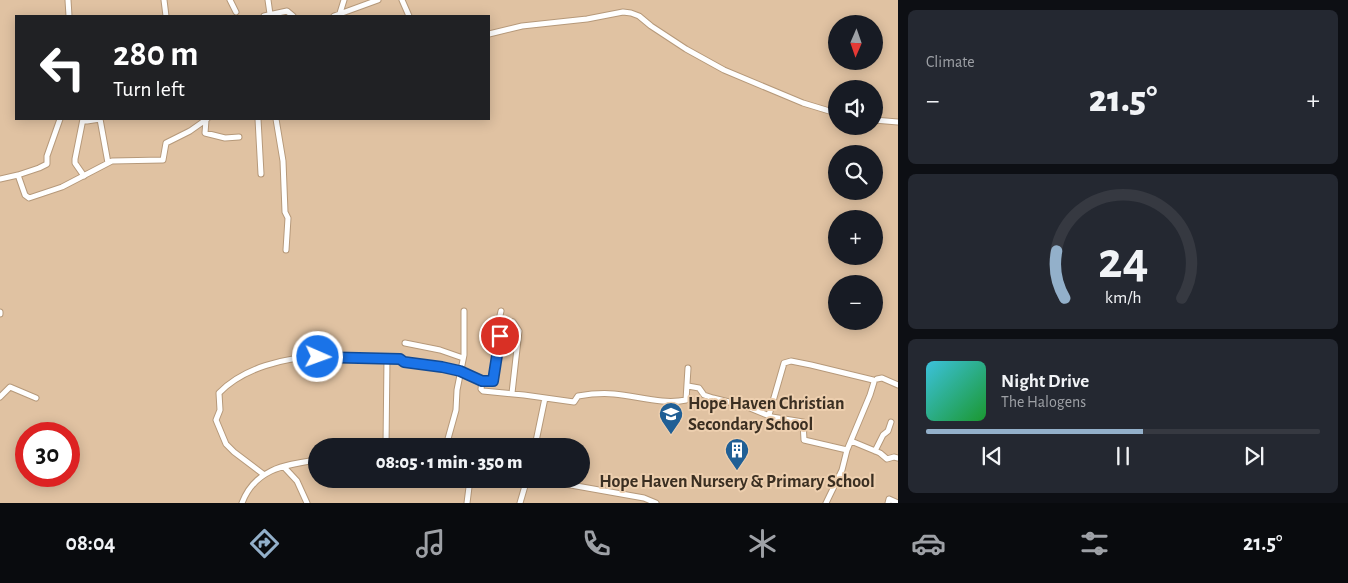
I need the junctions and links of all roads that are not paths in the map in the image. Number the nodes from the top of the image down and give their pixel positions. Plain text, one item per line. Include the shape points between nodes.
1 (68, 0) edge
2 (164, 0) edge
3 (230, 0) edge
4 (268, 0) edge
5 (344, 0) edge
6 (378, 0) edge
7 (402, 0) edge
8 (236, 12) dead end
9 (340, 13) junction
10 (69, 15) edge
11 (166, 15) edge
12 (267, 15) edge
13 (271, 15) edge
14 (292, 15) edge
15 (336, 15) edge
16 (409, 15) edge
17 (490, 34) edge
18 (828, 111) edge
19 (60, 120) edge
20 (83, 120) edge
21 (100, 120) edge
22 (205, 120) edge
23 (206, 120) edge
24 (258, 120) edge
25 (276, 120) edge
26 (883, 121) edge
27 (898, 122) edge
28 (239, 137) dead end
29 (108, 162) junction
30 (261, 174) dead end
31 (18, 175) junction
32 (84, 176) junction
33 (0, 180) edge
34 (286, 250) dead end
35 (464, 312) dead end
36 (501, 312) dead end
37 (513, 322) dead end
38 (405, 343) dead end
39 (387, 358) junction
40 (463, 358) junction
41 (688, 368) dead end
42 (460, 371) junction
43 (876, 379) dead end
44 (482, 381) junction
45 (898, 385) edge
46 (688, 386) junction
47 (512, 393) junction
48 (0, 397) edge
49 (36, 398) dead end
50 (545, 398) junction
51 (769, 415) junction
52 (891, 422) dead end
53 (386, 438) edge
54 (448, 438) edge
55 (537, 438) edge
56 (851, 440) junction
57 (847, 450) junction
58 (875, 451) junction
59 (897, 456) edge
60 (308, 462) edge
61 (284, 466) junction
62 (263, 474) junction
63 (469, 488) edge
64 (524, 488) edge
65 (588, 488) edge
66 (242, 503) edge
67 (307, 503) edge
68 (467, 503) edge
69 (520, 503) edge
70 (656, 503) edge
71 (826, 503) edge
72 (888, 503) edge
73 (898, 503) edge

1 - 10 street
2 - 11 street
3 - 8 street
4 - 12 street
5 - 9 street
6 - 9 street
7 - 16 street
9 - 15 street
13 - 14 street via 287,11
17 - 18 street via 522,26 631,13 724,70
19 - 31 street via 46,165
20 - 32 street via 75,163
21 - 29 street
22 - 29 street via 166,143 163,160
23 - 28 street via 206,133 225,138
24 - 30 street
25 - 34 street via 284,161 284,203 288,218
26 - 27 street
29 - 32 street
31 - 32 street via 29,198
31 - 33 street
35 - 40 street
36 - 44 street via 495,380
37 - 47 street via 519,337
38 - 40 street
39 - 42 street
39 - 53 street
39 - 62 street via 304,358 264,367 227,385 219,393 220,410 216,420 220,430 226,444
40 - 42 street
41 - 46 street
42 - 44 street
42 - 54 street via 456,410
43 - 45 street via 882,378
44 - 47 street via 483,391
46 - 50 street via 687,399 682,401 658,401 616,394 581,395 574,402
46 - 51 street via 699,388 704,395
47 - 50 street
48 - 49 street via 10,387
50 - 55 street
51 - 56 street via 784,363 791,361 871,379 874,382
51 - 57 street via 803,422 804,440
52 - 58 street
56 - 57 street
56 - 58 street
57 - 71 street via 842,470
58 - 59 street via 887,459
60 - 61 street
61 - 62 street
61 - 67 street via 297,481
62 - 66 street via 249,489
63 - 68 street
64 - 69 street
65 - 70 street
72 - 73 street via 889,500

